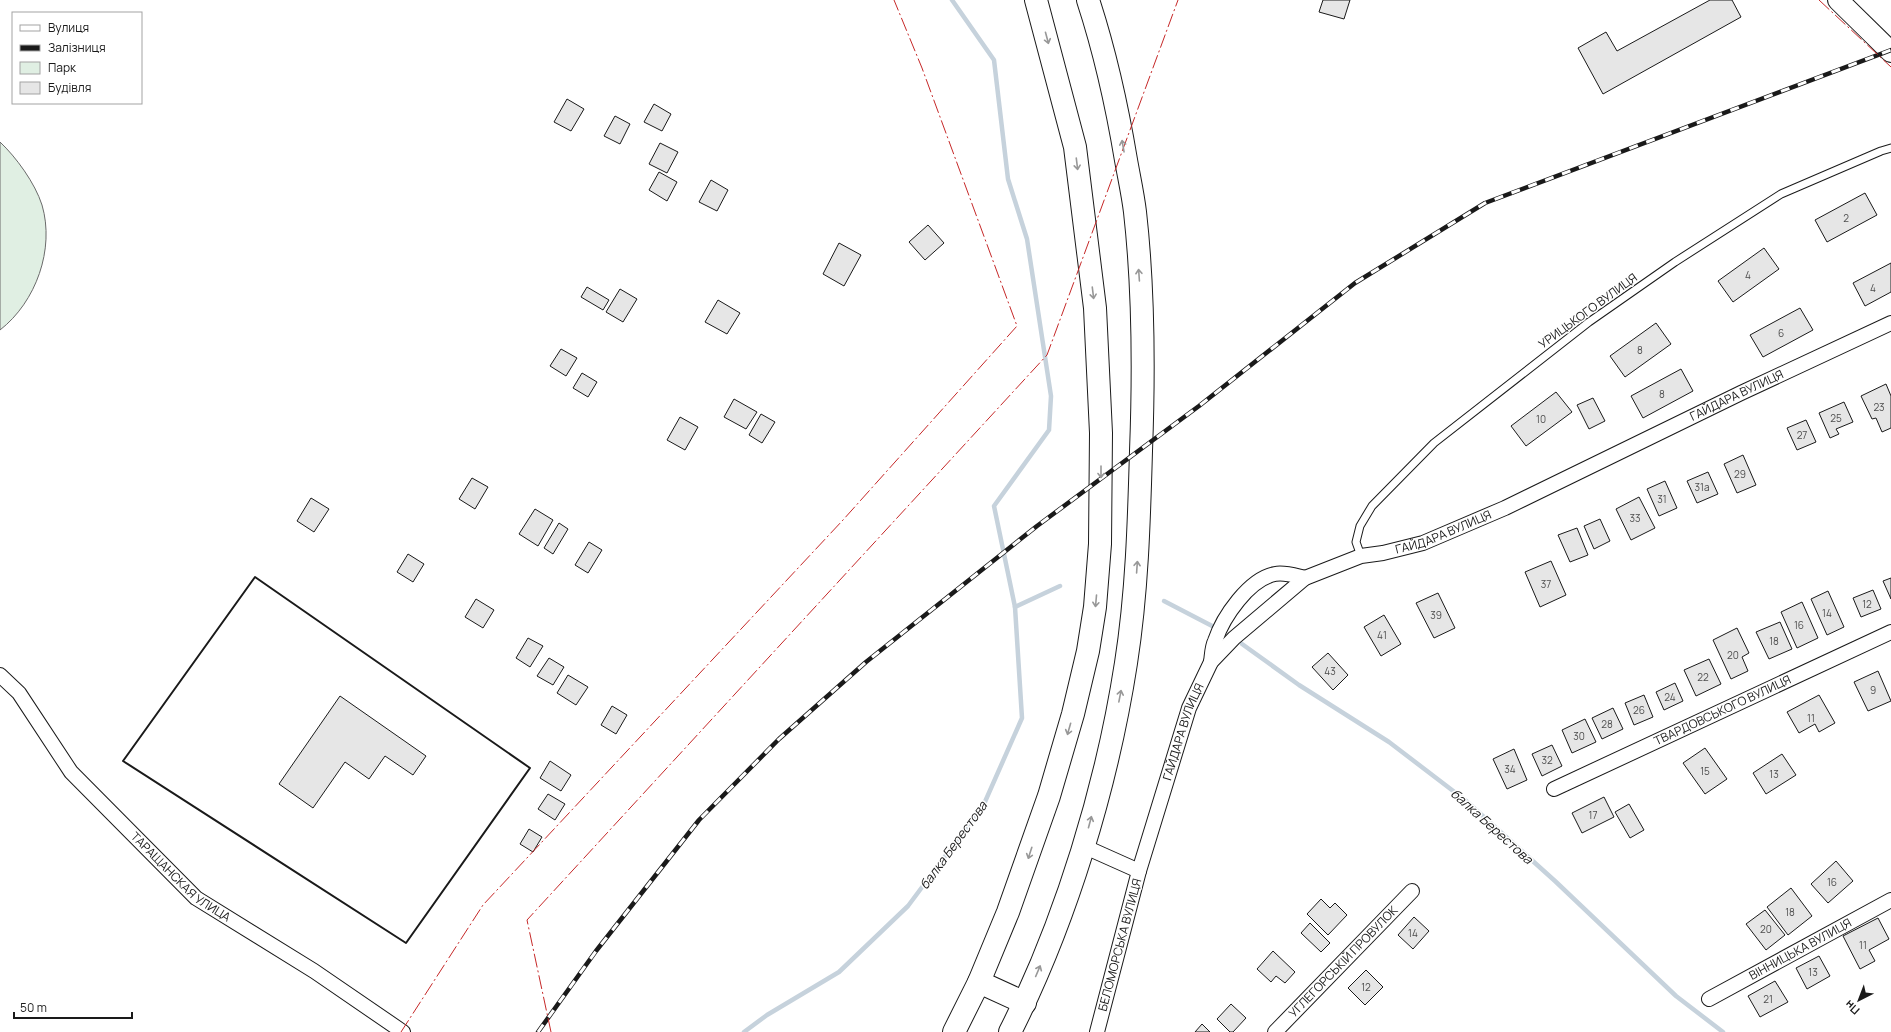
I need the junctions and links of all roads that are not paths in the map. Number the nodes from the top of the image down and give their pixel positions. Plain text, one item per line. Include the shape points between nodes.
1 (1036, 0) edge
2 (1088, 0) edge
3 (1095, 0) edge
4 (1838, 0) edge
5 (1097, 27) junction
6 (1891, 52) edge
7 (1891, 148) edge
8 (1891, 323) edge
9 (1361, 556) junction
10 (1305, 578) junction
11 (1891, 632) edge
12 (1211, 662) junction
13 (0, 675) edge
14 (1554, 789) dead end
15 (1083, 846) junction
16 (1139, 872) junction
17 (1412, 891) dead end
18 (1891, 900) edge
19 (979, 982) junction
20 (1709, 999) dead end
21 (1025, 1003) junction
22 (403, 1032) edge
23 (954, 1032) edge
24 (1010, 1032) edge
25 (1097, 1032) edge
26 (1275, 1032) edge

1 -> 19 main road via 1075,148 1095,308 1101,433 1100,544 1090,644 1073,714 1026,867
2 - 5 main road
3 - 5 main road
4 - 6 main road
15 -> 5 main road via 1109,750 1126,663 1137,566 1143,387 1142,314 1135,211 1118,112
7 - 9 lane, УРИЦЬКОГО ВУЛИЦЯ via 1781,194 1675,262 1589,322 1434,443 1372,506 1360,526 1356,542
8 - 9 street, ГАЙДАРА ВУЛИЦЯ via 1504,508 1423,543
9 - 10 street, ГАЙДАРА ВУЛИЦЯ
10 - 12 street, ГАЙДАРА ВУЛИЦЯ via 1234,638
10 - 12 street via 1276,573 1264,578 1249,590 1237,601 1225,620 1214,641
11 - 14 street, ТВАРДОВСЬКОГО ВУЛИЦЯ
12 - 16 street, ГАЙДАРА ВУЛИЦЯ via 1189,708
13 - 22 street, ТАРАЩАНСКАЯ УЛИЦА via 19,693 71,772 196,898 314,971
15 - 16 street, БЕЛОМОРСЬКА ВУЛИЦЯ
21 -> 15 main road via 1055,930
16 - 25 street, БЕЛОМОРСЬКА ВУЛИЦЯ
17 - 26 street, УГЛЕГОРСЬКIЙ ПРОВУЛОК
18 - 20 street, ВІННИЦЬКА ВУЛИЦЯ
19 - 21 main road
19 - 23 main road
21 - 24 main road

